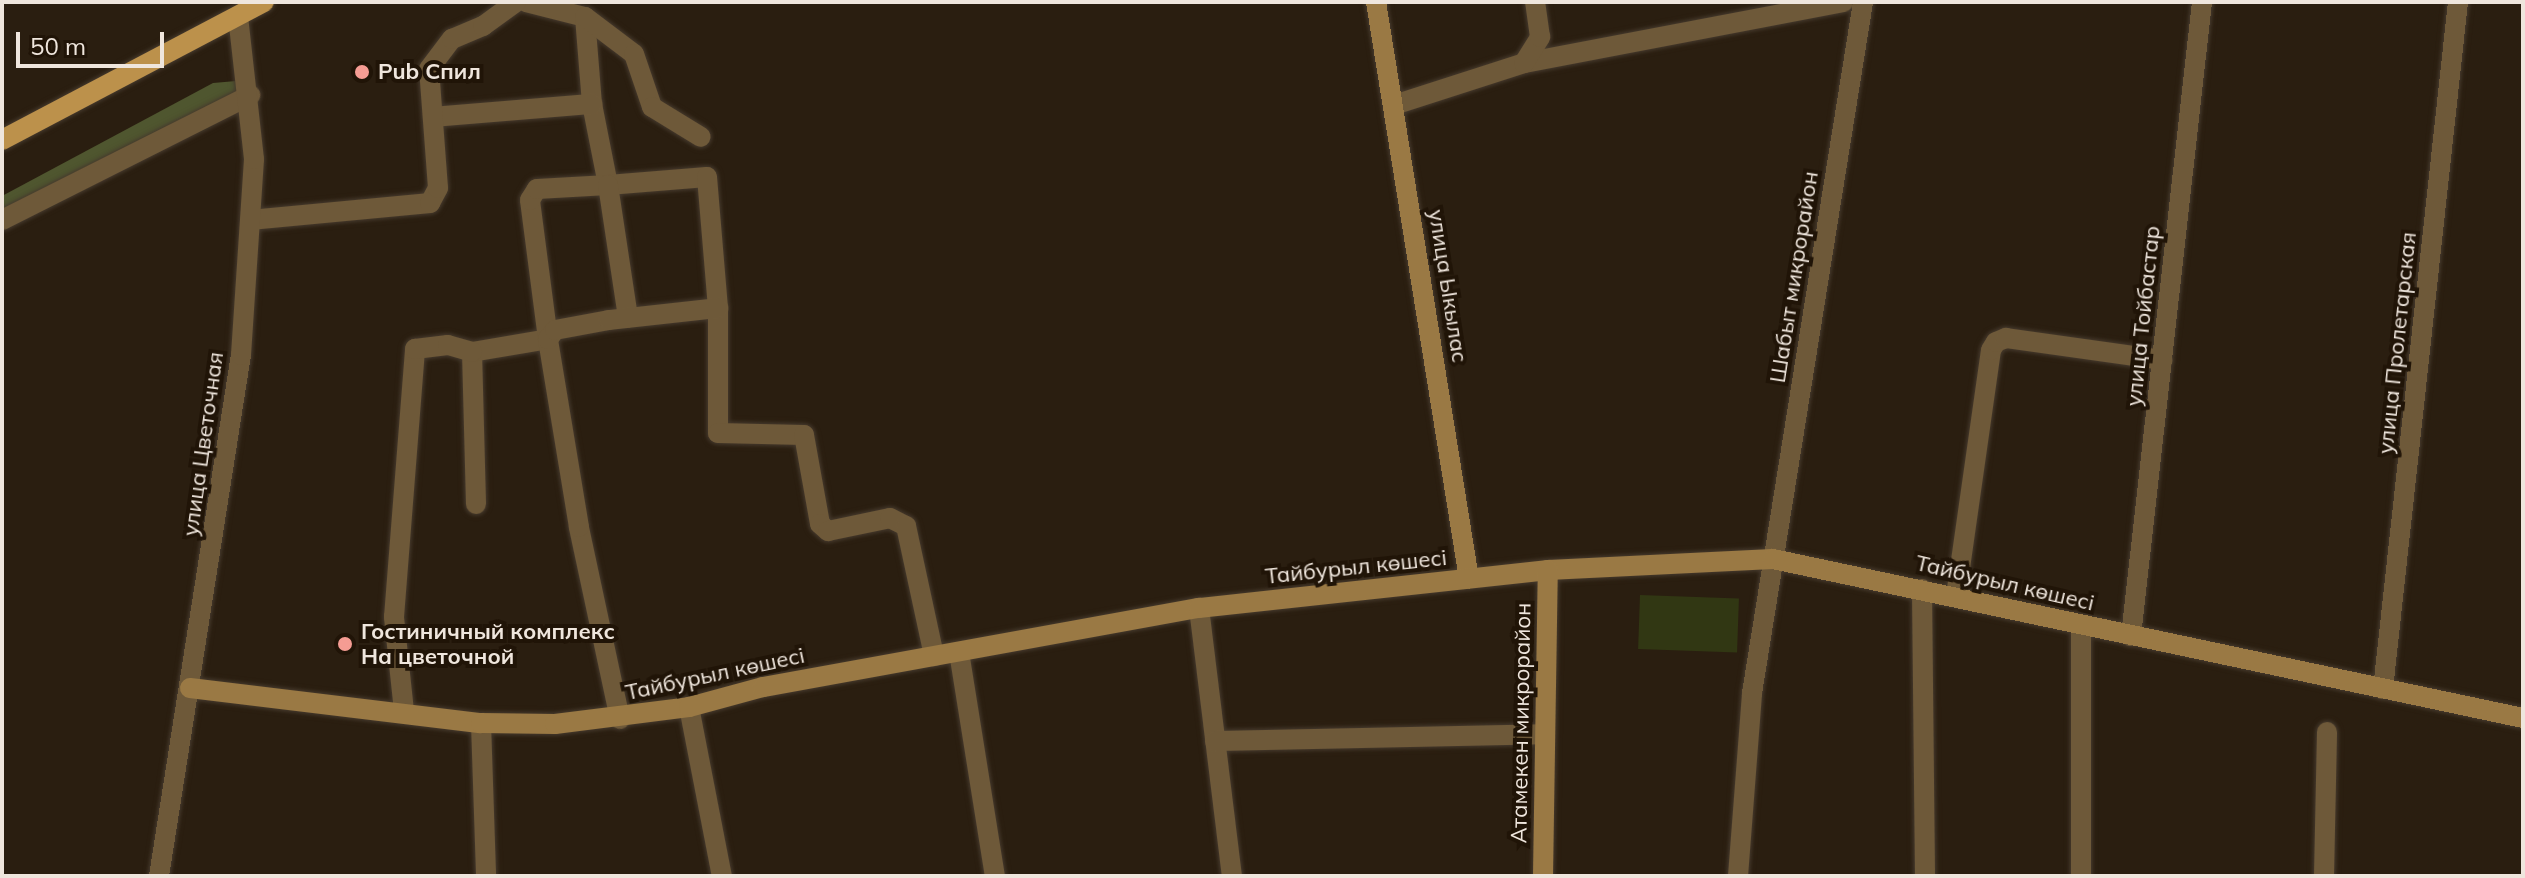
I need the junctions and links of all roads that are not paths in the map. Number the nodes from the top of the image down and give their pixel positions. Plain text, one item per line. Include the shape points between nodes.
1 (264, 2) edge
2 (516, 2) edge
3 (526, 2) edge
4 (1376, 2) edge
5 (1535, 2) edge
6 (1843, 2) edge
7 (1863, 2) edge
8 (2202, 2) edge
9 (2458, 2) edge
10 (238, 16) junction
11 (585, 17) junction
12 (1524, 63) junction
13 (250, 95) junction
14 (592, 104) junction
15 (1394, 105) junction
16 (433, 117) junction
17 (701, 137) dead end
18 (2, 140) edge
19 (608, 185) junction
20 (2, 220) edge
21 (250, 220) junction
22 (718, 308) junction
23 (628, 317) junction
24 (548, 339) junction
25 (472, 352) junction
26 (2162, 360) junction
27 (476, 504) dead end
28 (1773, 559) junction
29 (1548, 570) junction
30 (1469, 579) junction
31 (1922, 589) junction
32 (1956, 596) junction
33 (1199, 608) junction
34 (2081, 625) junction
35 (2131, 636) junction
36 (959, 652) junction
37 (934, 656) junction
38 (190, 688) junction
39 (2383, 689) junction
40 (689, 707) junction
41 (404, 711) junction
42 (2523, 718) edge
43 (620, 719) junction
44 (481, 723) junction
45 (2327, 732) dead end
46 (1545, 734) junction
47 (1215, 741) junction
48 (159, 876) edge
49 (486, 876) edge
50 (722, 876) edge
51 (995, 876) edge
52 (1232, 876) edge
53 (1543, 876) edge
54 (1738, 876) edge
55 (1925, 876) edge
56 (2081, 876) edge
57 (2324, 876) edge

1 - 10 main road
2 - 16 street via 436,54 429,69
3 - 11 street
4 - 15 street, улица Ыкылас
5 - 12 street via 1540,37
6 - 12 street
7 - 28 street, Шабыт микрорайон
8 - 26 street, улица Тойбастар
9 - 39 street, улица Пролетарская
10 - 13 street, улица Цветочная
10 - 18 main road
11 - 14 street
11 - 17 street via 634,54 652,107
12 - 15 street
13 - 20 street
13 - 21 street, улица Цветочная
14 - 16 street
14 - 19 street
15 - 30 street, улица Ыкылас
16 - 21 street via 438,188 430,203
19 - 22 street via 706,175
19 - 23 street
19 - 24 street via 533,193
21 - 38 street, улица Цветочная via 241,355
22 - 23 street
22 - 37 street via 718,433 804,435 820,524 828,531 890,518 906,526
23 - 24 street via 555,330
24 - 25 street
24 - 43 street via 579,527
25 - 27 street
25 - 41 street via 420,346 413,360 394,617
26 - 32 street via 2006,338 1996,342
26 - 35 street, улица Тойбастар
28 - 29 street, Тайбурыл көшесі
28 - 31 street, Тайбурыл көшесі
28 - 54 street, Шабыт микрорайон via 1752,693
29 - 30 street, Тайбурыл көшесі
29 - 46 street, Атамекен микрорайон
30 - 33 street, Тайбурыл көшесі
31 - 32 street, Тайбурыл көшесі
31 - 55 street
32 - 34 street, Тайбурыл көшесі
33 - 36 street, Тайбурыл көшесі
33 - 47 street
34 - 35 street, Тайбурыл көшесі
34 - 56 street
35 - 39 street, Тайбурыл көшесі
36 - 37 street, Тайбурыл көшесі
36 - 51 street
37 - 40 street, Тайбурыл көшесі via 763,687
38 - 41 street, Тайбурыл көшесі
38 - 48 street, улица Цветочная
39 - 42 street, Тайбурыл көшесі
40 - 43 street, Тайбурыл көшесі
40 - 50 street
41 - 44 street, Тайбурыл көшесі
43 - 44 street, Тайбурыл көшесі
44 - 49 street
45 - 57 street
46 - 47 street
46 - 53 street, Атамекен микрорайон
47 - 52 street

